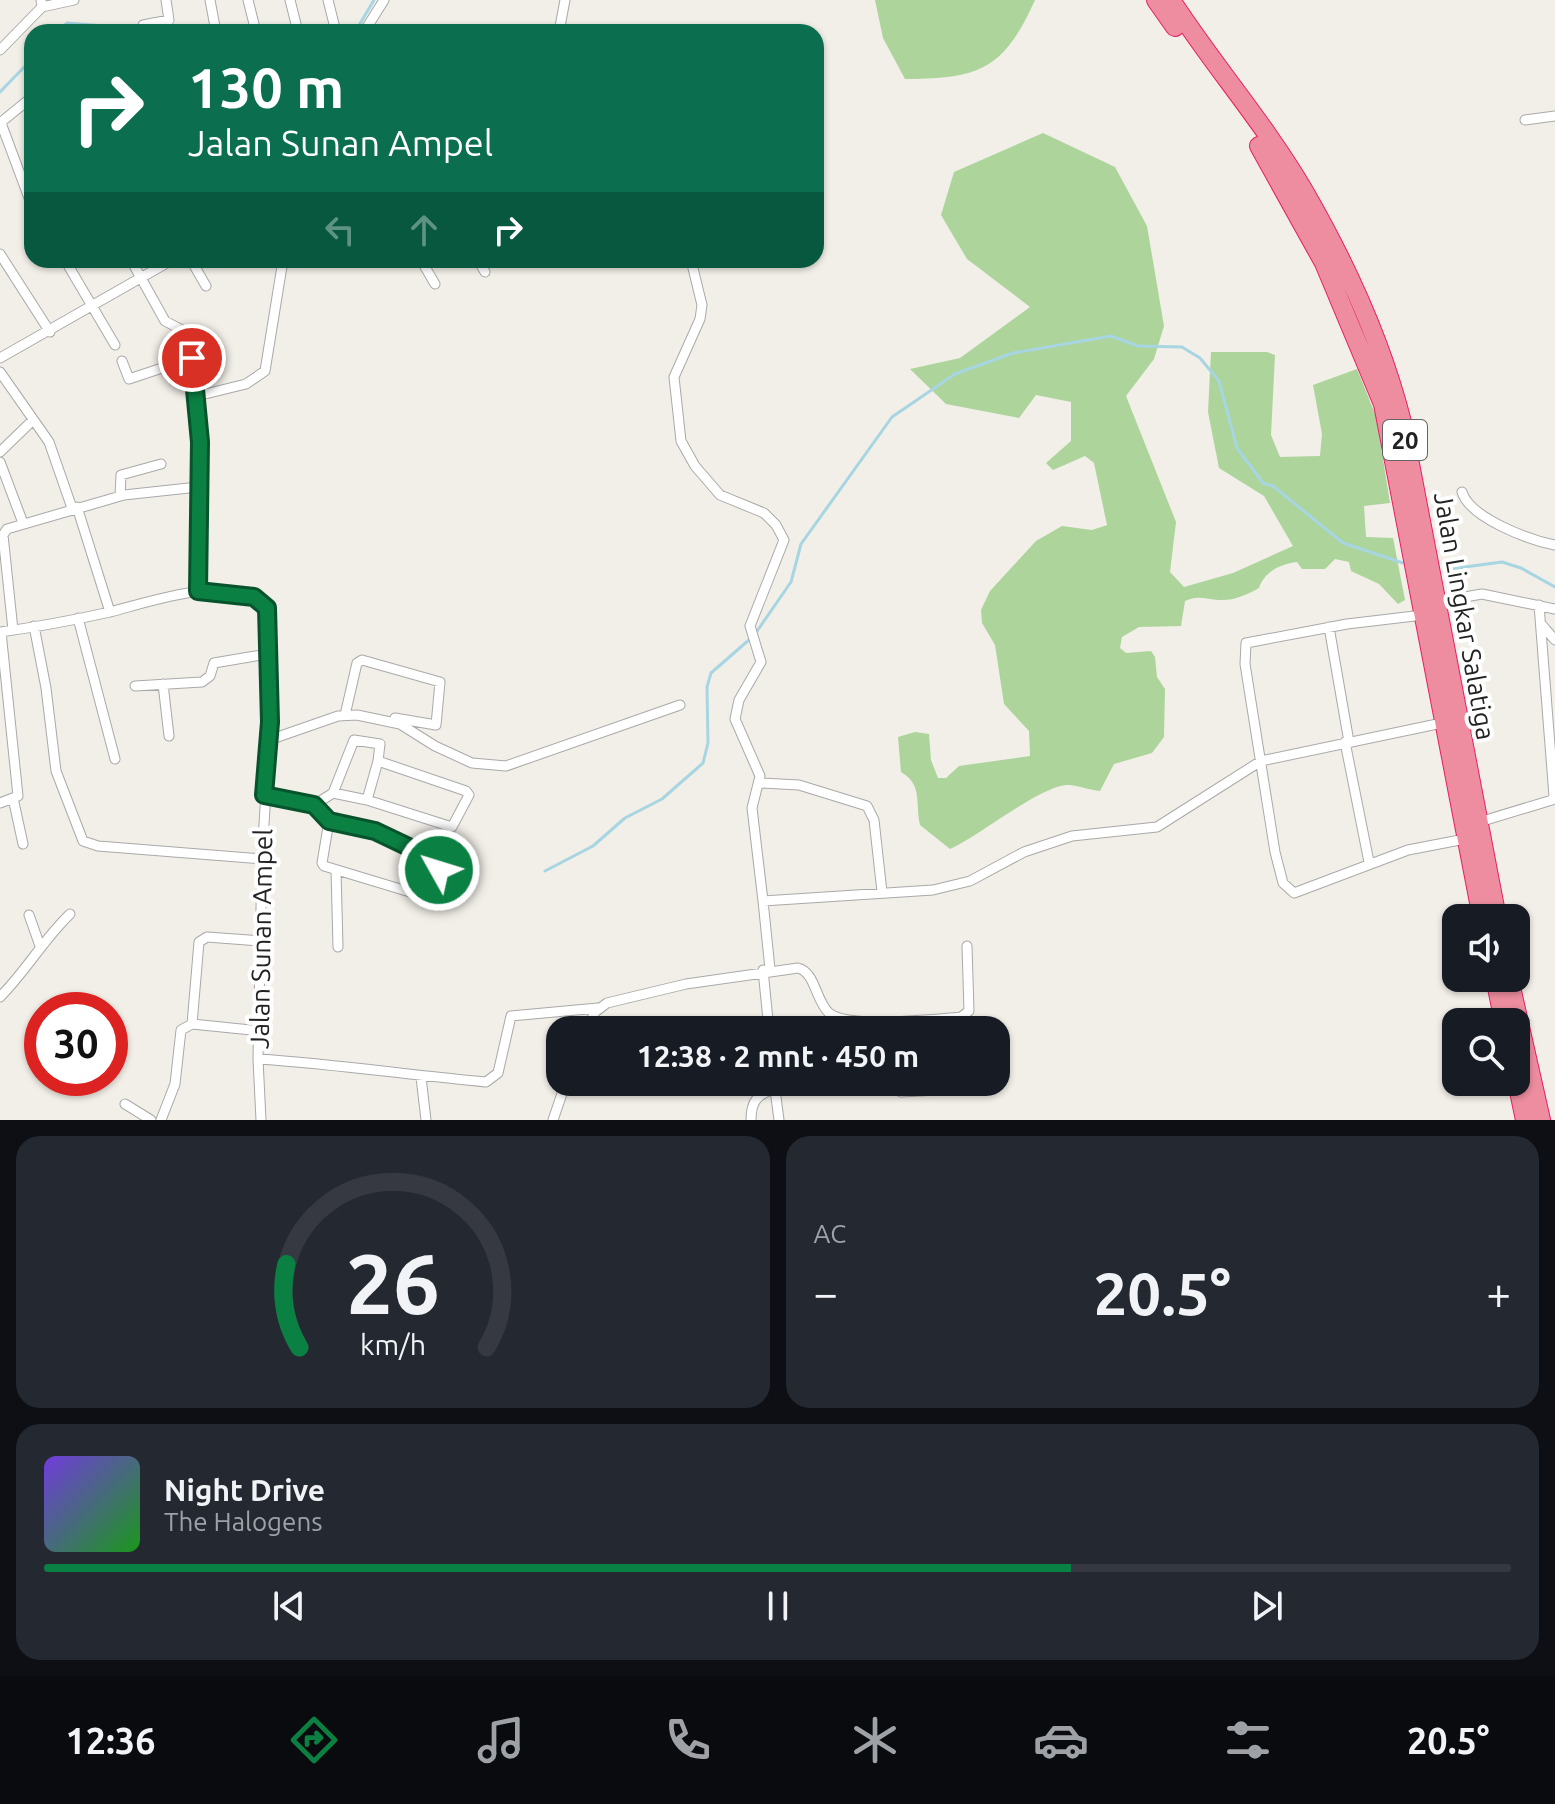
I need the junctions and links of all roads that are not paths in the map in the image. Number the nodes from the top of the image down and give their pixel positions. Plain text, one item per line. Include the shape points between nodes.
1 (74, 0) edge
2 (166, 0) edge
3 (210, 0) edge
4 (248, 0) edge
5 (290, 0) edge
6 (328, 0) edge
7 (384, 0) edge
8 (565, 0) edge
9 (1156, 0) edge
10 (1171, 0) edge
11 (42, 3) edge
12 (148, 24) edge
13 (214, 24) edge
14 (254, 24) edge
15 (296, 24) edge
16 (334, 24) edge
17 (369, 24) edge
18 (560, 24) edge
19 (0, 50) edge
20 (24, 104) edge
21 (1555, 116) edge
22 (1525, 120) dead end
23 (1, 123) edge
24 (1278, 163) junction
25 (24, 185) edge
26 (0, 254) edge
27 (70, 268) edge
28 (135, 268) edge
29 (158, 268) edge
30 (196, 268) edge
31 (282, 268) edge
32 (426, 268) edge
33 (483, 268) edge
34 (693, 268) edge
35 (485, 272) dead end
36 (141, 278) junction
37 (435, 284) dead end
38 (206, 286) dead end
39 (93, 306) junction
40 (50, 332) junction
41 (115, 345) dead end
42 (0, 358) edge
43 (192, 358) junction
44 (122, 361) dead end
45 (0, 372) edge
46 (197, 396) junction
47 (33, 420) junction
48 (0, 452) edge
49 (0, 462) edge
50 (161, 464) dead end
51 (198, 487) junction
52 (1462, 492) dead end
53 (120, 496) junction
54 (75, 507) junction
55 (23, 523) junction
56 (1555, 545) edge
57 (198, 591) junction
58 (1539, 605) junction
59 (1555, 609) edge
60 (1432, 610) junction
61 (110, 612) junction
62 (78, 618) junction
63 (1540, 623) junction
64 (34, 626) junction
65 (1329, 627) junction
66 (13, 630) junction
67 (0, 632) edge
68 (1555, 640) edge
69 (267, 654) junction
70 (163, 684) junction
71 (135, 686) dead end
72 (680, 705) dead end
73 (347, 711) junction
74 (1442, 723) junction
75 (1551, 728) edge
76 (169, 736) dead end
77 (269, 740) junction
78 (1347, 742) junction
79 (115, 759) dead end
80 (378, 761) junction
81 (1261, 761) junction
82 (761, 783) junction
83 (333, 793) junction
84 (264, 795) junction
85 (13, 798) junction
86 (367, 800) junction
87 (0, 803) edge
88 (314, 805) junction
89 (329, 821) junction
90 (1476, 823) junction
91 (1465, 839) junction
92 (23, 844) dead end
93 (262, 859) junction
94 (1369, 862) junction
95 (336, 870) junction
96 (882, 892) junction
97 (763, 901) junction
98 (1479, 904) edge
99 (1494, 904) edge
100 (70, 914) dead end
101 (29, 915) dead end
102 (261, 941) junction
103 (40, 946) junction
104 (967, 946) dead end
105 (338, 947) dead end
106 (766, 970) junction
107 (1512, 992) edge
108 (0, 997) edge
109 (598, 1008) junction
110 (594, 1016) edge
111 (768, 1016) edge
112 (836, 1016) edge
113 (962, 1016) edge
114 (192, 1024) junction
115 (260, 1031) junction
116 (258, 1059) junction
117 (421, 1077) junction
118 (561, 1096) edge
119 (758, 1096) edge
120 (776, 1096) edge
121 (1520, 1096) edge
122 (125, 1104) dead end
123 (151, 1120) edge
124 (161, 1120) edge
125 (261, 1120) edge
126 (426, 1120) edge
127 (553, 1120) edge
128 (751, 1120) edge
129 (779, 1120) edge
130 (1525, 1120) edge
131 (1541, 1120) edge

1 - 11 street
2 - 12 street via 169,20
3 - 13 street
4 - 14 street
5 - 15 street
6 - 16 street
7 - 17 street
8 - 18 street
9 - 24 highway, Jalan Lingkar Salatiga / 20
10 - 24 highway, Jalan Lingkar Salatiga / 20
11 - 19 street
20 - 23 street
21 - 22 street
23 - 25 street
24 - 60 highway, Jalan Lingkar Salatiga / 20 via 1383,404 1403,464
26 - 40 street
27 - 39 street
28 - 36 street
29 - 36 street
30 - 38 street
31 - 46 street via 265,371 246,384
32 - 37 street
33 - 35 street
34 - 82 street via 702,305 674,377 681,441 720,495 764,513 784,540 751,623 760,664 739,700 735,719
36 - 39 street
36 - 43 street via 165,321 182,330
39 - 40 street
39 - 41 street
40 - 42 street
43 - 44 street via 129,379
43 - 46 street
45 - 47 street
46 - 51 street
47 - 48 street
47 - 54 street via 49,442
49 - 55 street
50 - 53 street via 121,475
51 - 53 street
51 - 57 street
52 - 56 street via 1493,522
53 - 54 street
54 - 55 street
54 - 61 street
55 - 66 street via 3,535
57 - 61 street
57 - 69 street, Jalan Sunan Ampel via 254,597 265,604
58 - 59 street
58 - 60 street via 1482,594
58 - 63 street
60 - 65 street
60 - 74 highway, Jalan Lingkar Salatiga / 20
60 - 90 highway, Jalan Lingkar Salatiga / 20
61 - 62 street
62 - 64 street
62 - 79 street
63 - 68 street
63 - 75 street
64 - 66 street
64 - 93 street via 56,771 83,841
65 - 78 street
65 - 81 street via 1246,643
66 - 67 street
67 - 85 street via 18,796
69 - 70 street via 214,663 202,682
69 - 77 street, Jalan Sunan Ampel
70 - 71 street
70 - 76 street
72 - 73 street via 506,766 472,763 400,724
73 - 73 street via 434,726 441,684 362,660
73 - 77 street
74 - 78 street
74 - 91 highway, Jalan Lingkar Salatiga / 20
75 - 90 street via 1552,800
77 - 84 street, Jalan Sunan Ampel
78 - 81 street
78 - 94 street
80 - 83 street via 380,744 351,740
80 - 86 street
80 - 86 street via 469,795 452,827
81 - 94 street via 1275,852 1287,890 1300,891
81 - 96 street via 1157,827 1072,836 956,885
82 - 96 street via 783,782 862,802 874,820
82 - 97 street via 752,808
83 - 86 street
83 - 88 street
84 - 88 street
84 - 93 street, Jalan Sunan Ampel
85 - 87 street
85 - 92 street
88 - 89 street
89 - 95 street via 322,863
89 - 95 street via 375,831 440,865 415,892
90 - 99 highway, Jalan Lingkar Salatiga / 20
91 - 94 street
91 - 98 highway, Jalan Lingkar Salatiga / 20
93 - 102 street, Jalan Sunan Ampel
95 - 105 street
96 - 97 street
97 - 106 street
100 - 103 street
101 - 103 street
102 - 114 street via 201,940
102 - 115 street, Jalan Sunan Ampel
103 - 108 street
104 - 113 street via 969,1011
106 - 109 street
106 - 111 street
106 - 112 street via 806,971
107 - 131 highway
109 - 110 street
109 - 117 street via 511,1016 495,1078 486,1082
114 - 115 street
114 - 124 street via 181,1030 175,1084
115 - 116 street, Jalan Sunan Ampel
116 - 117 street via 342,1064
116 - 125 street, Jalan Sunan Ampel
117 - 126 street
118 - 127 street
119 - 128 street
120 - 129 street
121 - 130 highway
122 - 123 street

